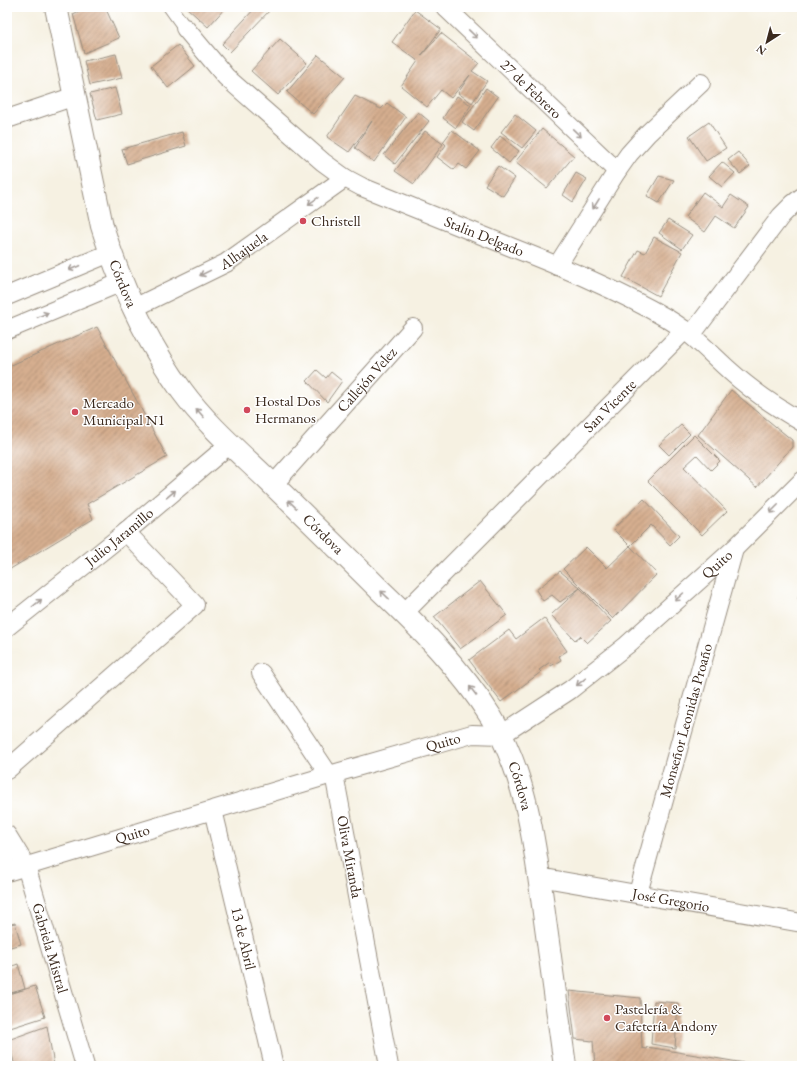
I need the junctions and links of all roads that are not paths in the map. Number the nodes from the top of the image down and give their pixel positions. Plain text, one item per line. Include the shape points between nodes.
1 (56, 7) edge
2 (170, 7) edge
3 (445, 7) edge
4 (185, 28) joint
5 (701, 83) dead end
6 (75, 96) junction
7 (7, 119) edge
8 (617, 171) junction
9 (344, 178) junction
10 (802, 197) edge
11 (110, 253) junction
12 (557, 266) junction
13 (122, 282) junction
14 (7, 296) edge
15 (134, 308) junction
16 (413, 328) dead end
17 (7, 330) edge
18 (688, 332) junction
19 (802, 422) edge
20 (230, 444) junction
21 (802, 481) edge
22 (273, 486) junction
23 (126, 532) junction
24 (734, 548) junction
25 (404, 613) junction
26 (7, 627) edge
27 (261, 673) dead end
28 (496, 727) junction
29 (472, 734) junction
30 (510, 755) junction
31 (7, 770) edge
32 (332, 774) junction
33 (213, 810) junction
34 (7, 835) edge
35 (26, 866) junction
36 (7, 872) edge
37 (539, 877) junction
38 (638, 893) junction
39 (802, 924) edge
40 (85, 1066) edge
41 (274, 1066) edge
42 (389, 1066) edge
43 (566, 1066) edge

1 - 6 street, Córdova
2 - 4 street
3 -> 8 street, 27 de Febrero
4 - 9 street, Stalin Delgado via 226,77
5 - 8 street via 647,134
6 - 7 street
6 - 11 street, Córdova via 94,191
8 -> 12 street
9 - 12 street, Stalin Delgado
9 -> 15 street, Alhajuela via 226,262
10 - 18 street, San Vicente via 792,204
11 - 13 street, Córdova
11 -> 14 street
12 - 18 street, Stalin Delgado via 645,306
13 - 15 street, Córdova
17 -> 13 street
20 -> 15 street, Córdova via 183,392 154,347
16 - 22 street, Callejón Velez
18 - 19 street, Stalin Delgado via 754,391
18 - 25 street, San Vicente
20 - 22 street, Córdova
23 -> 20 street, Julio Jaramillo
21 -> 24 street, Quito
25 -> 22 street, Córdova
26 -> 23 street, Julio Jaramillo
23 - 31 street via 195,605
24 -> 28 street, Quito via 627,645 570,690
24 - 38 street, Monseñor Leonidas Proaño
28 -> 25 street, Córdova via 474,692
27 - 32 street, Oliva Miranda
28 - 29 street, Quito
28 - 30 street, Córdova
29 - 30 street via 485,737
29 - 32 street, Quito
30 - 37 street, Córdova via 524,792
32 - 33 street, Quito
32 - 42 street, Oliva Miranda
33 - 35 street, Quito
33 - 41 street, 13 de Abril
34 - 35 street, Gabriela Mistral
35 - 36 street, Quito
35 - 40 street, Gabriela Mistral
37 - 38 street, José Gregorio
37 - 43 street, Córdova
38 - 39 street, José Gregorio

